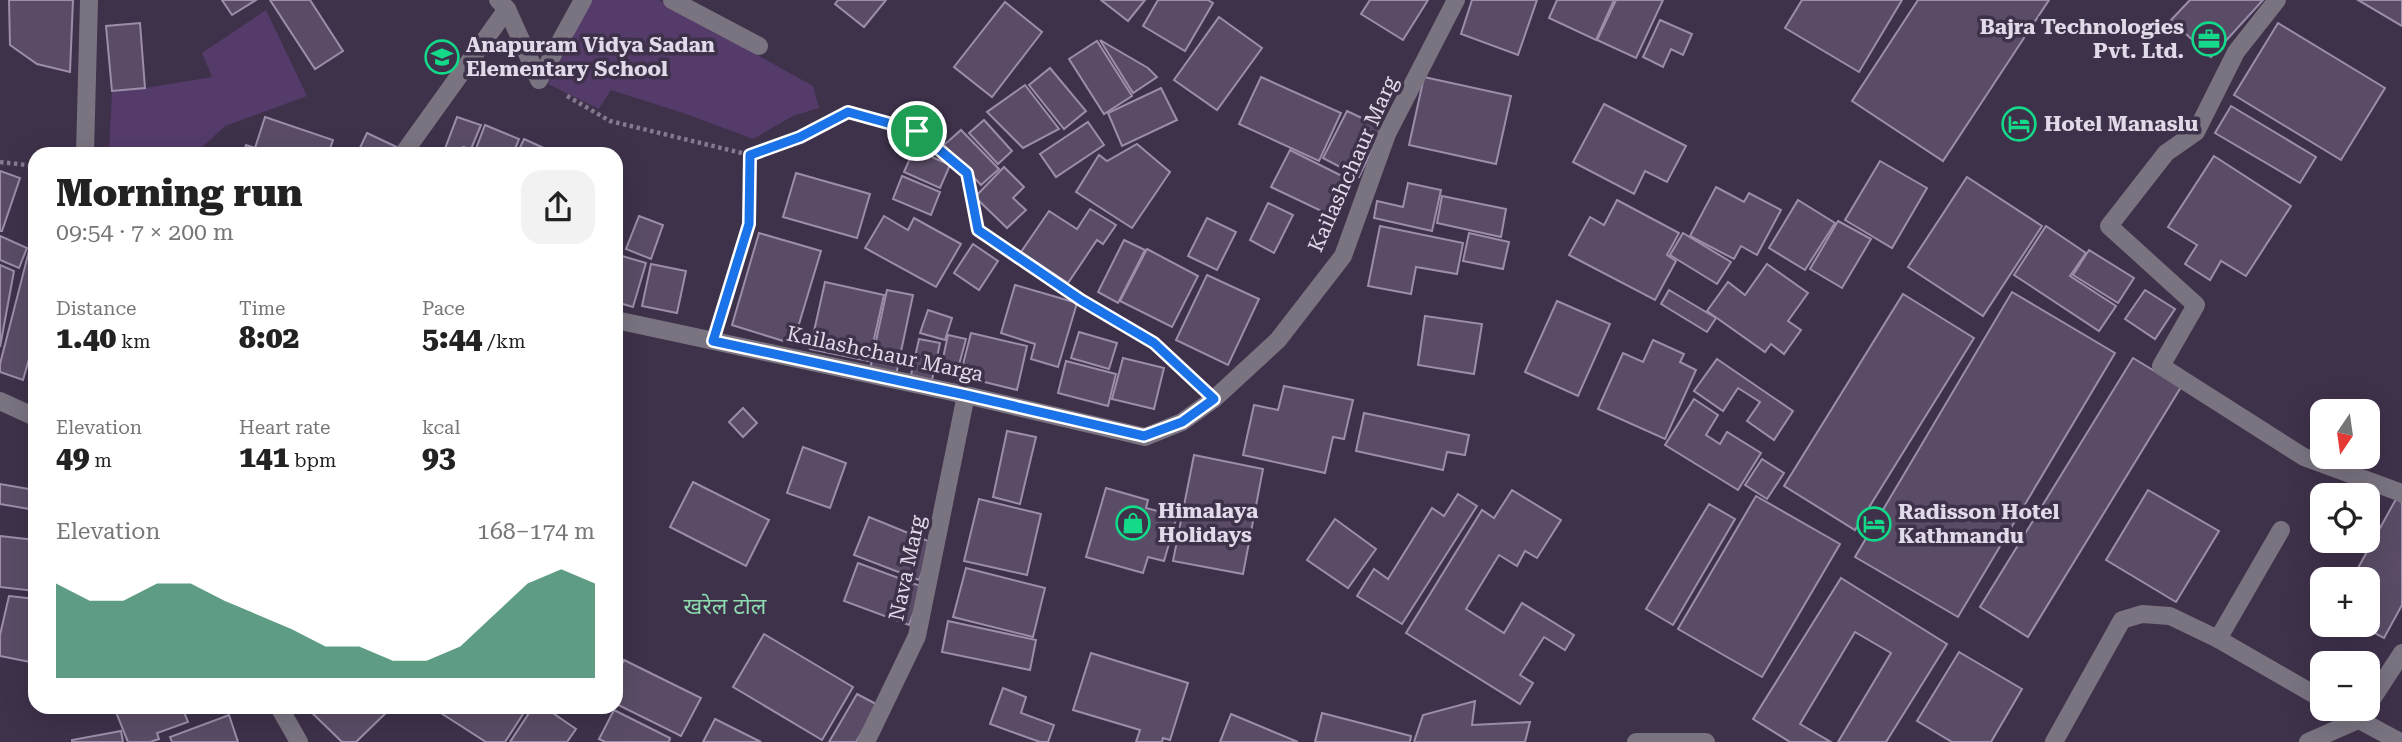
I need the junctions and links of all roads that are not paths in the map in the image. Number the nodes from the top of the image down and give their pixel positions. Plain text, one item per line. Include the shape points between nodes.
1 (89, 0) edge
2 (583, 0) edge
3 (672, 0) edge
4 (1456, 0) edge
5 (2277, 0) edge
6 (503, 5) edge
7 (759, 46) dead end
8 (85, 147) edge
9 (408, 147) edge
10 (623, 322) edge
11 (966, 395) junction
12 (0, 401) edge
13 (28, 413) edge
14 (1144, 436) joint
15 (2402, 493) edge
16 (2281, 530) dead end
17 (2218, 639) junction
18 (2402, 653) edge
19 (2380, 687) edge
20 (2310, 692) edge
21 (283, 714) edge
22 (2346, 721) edge
23 (2376, 721) edge
24 (299, 742) edge
25 (866, 742) edge
26 (1636, 742) edge
27 (1706, 742) edge
28 (2054, 742) edge
29 (2308, 742) edge
30 (2400, 742) edge

1 - 8 street
2 - 6 street via 539,80
3 - 7 street
4 - 14 street, Kailashchaur Marg via 1387,134 1343,256 1278,340 1214,399 1182,422
5 - 15 street via 2236,52 2196,132 2166,153 2109,226 2196,305 2161,366 2304,457
6 - 9 street
10 - 11 street, Kailashchaur Marga
11 - 14 street, Kailashchaur Marga
11 - 25 street, Nava Marg via 916,636
12 - 13 street
16 - 17 street
17 - 20 street
17 - 28 street via 2170,616 2143,614 2122,620
18 - 19 street
21 - 24 street
22 - 29 street
23 - 30 street
26 - 27 street

